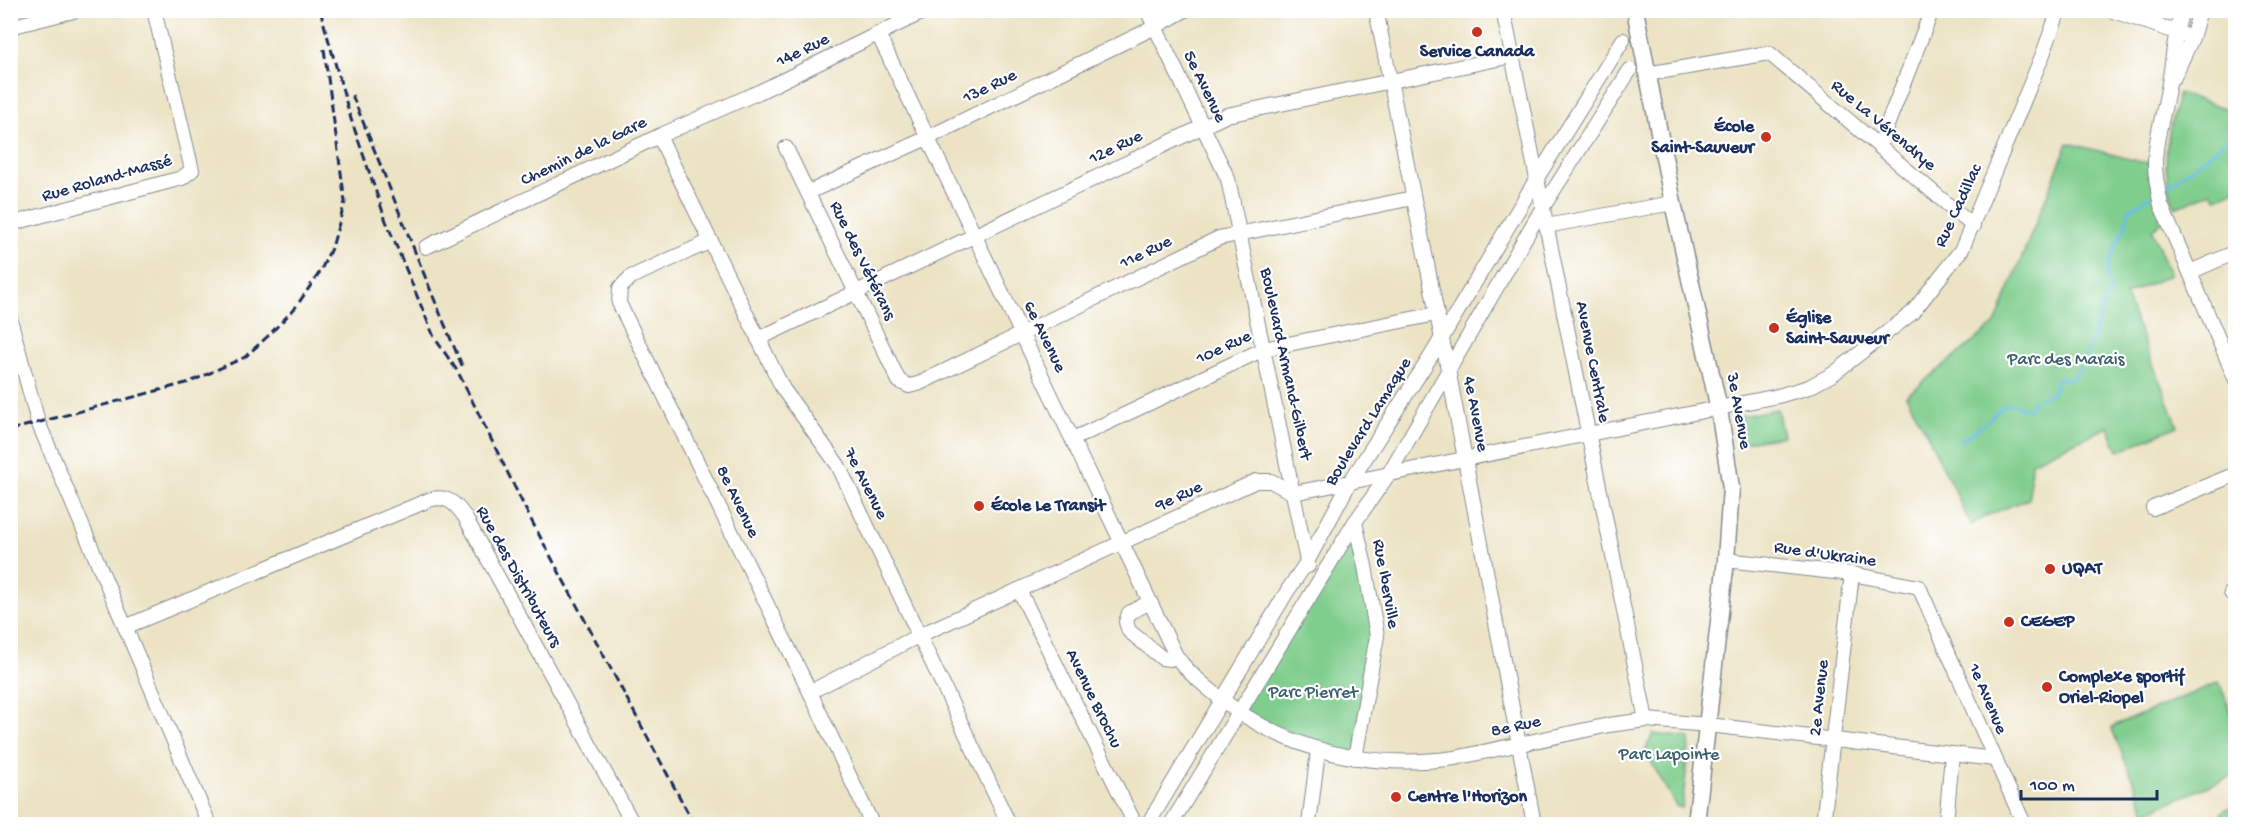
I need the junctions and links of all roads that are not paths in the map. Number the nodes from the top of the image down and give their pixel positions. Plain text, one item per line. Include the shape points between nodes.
1 (77, 10) edge
2 (154, 10) edge
3 (927, 10) edge
4 (1147, 10) edge
5 (1185, 10) edge
6 (1376, 10) edge
7 (1503, 10) edge
8 (1635, 10) edge
9 (1932, 10) edge
10 (2059, 10) edge
11 (2109, 10) edge
12 (2182, 10) edge
13 (2200, 10) edge
14 (10, 27) edge
15 (1155, 27) junction
16 (2175, 32) junction
17 (878, 34) junction
18 (2192, 38) junction
19 (1623, 40) dead end
20 (1512, 57) junction
21 (1604, 70) junction
22 (1630, 70) dead end
23 (1647, 74) junction
24 (1390, 82) junction
25 (1621, 84) junction
26 (759, 92) joint
27 (2168, 93) junction
28 (1203, 125) junction
29 (659, 136) junction
30 (927, 138) junction
31 (1879, 146) junction
32 (786, 148) dead end
33 (1537, 178) junction
34 (1228, 179) joint
35 (809, 192) junction
36 (1413, 198) junction
37 (1673, 203) junction
38 (1543, 207) junction
39 (10, 224) edge
40 (1546, 226) junction
41 (1973, 226) junction
42 (1238, 235) junction
43 (975, 236) junction
44 (711, 241) junction
45 (426, 247) dead end
46 (2235, 252) edge
47 (2190, 272) junction
48 (856, 293) junction
49 (1436, 314) junction
50 (10, 319) edge
51 (1022, 333) junction
52 (1442, 338) junction
53 (758, 339) junction
54 (1264, 349) junction
55 (1448, 369) junction
56 (2235, 380) edge
57 (909, 386) joint
58 (1719, 409) junction
59 (1588, 435) junction
60 (1073, 439) junction
61 (1465, 459) junction
62 (2235, 474) edge
63 (1388, 475) junction
64 (1350, 482) junction
65 (1293, 493) junction
66 (2153, 508) dead end
67 (1355, 522) junction
68 (1122, 543) junction
69 (1726, 560) junction
70 (1307, 562) junction
71 (1852, 574) junction
72 (1919, 587) joint
73 (1019, 590) junction
74 (1313, 590) junction
75 (1150, 602) junction
76 (125, 627) junction
77 (918, 636) junction
78 (1176, 656) junction
79 (810, 692) junction
80 (1222, 700) junction
81 (1240, 713) junction
82 (1646, 720) junction
83 (1709, 724) junction
84 (1834, 740) junction
85 (1519, 745) junction
86 (1318, 751) junction
87 (1952, 754) junction
88 (1355, 758) junction
89 (1994, 759) junction
90 (209, 825) edge
91 (633, 825) edge
92 (872, 825) edge
93 (1009, 825) edge
94 (1135, 825) edge
95 (1148, 825) edge
96 (1172, 825) edge
97 (1309, 825) edge
98 (1534, 825) edge
99 (1696, 825) edge
100 (1823, 825) edge
101 (1946, 825) edge
102 (2024, 825) edge

1 - 14 street
2 - 39 street, Rue Roland-Massé via 192,170 182,178
3 - 17 street, 14e Rue
4 - 15 street, 5e Avenue
5 - 15 street, 13e Rue
6 - 24 street, 4e Avenue
7 - 20 street, Avenue Centrale
8 - 23 main road, 3e Avenue
9 - 31 street
10 - 41 street, Rue Cadillac
11 - 16 street
12 - 16 street
13 - 18 street
15 - 28 street, 5e Avenue
15 - 30 street, 13e Rue
16 - 18 street
16 - 27 street
17 - 26 street, 14e Rue
17 - 30 street, 6e Avenue
18 - 27 street
19 - 21 street, Boulevard Lamaque
20 - 24 street, 12e Rue
20 - 33 street, Avenue Centrale
21 - 25 street
21 - 33 street, Boulevard Lamaque
22 - 25 street
23 - 31 street, Rue La Vérendrye via 1769,53
23 - 37 main road, 3e Avenue
24 - 28 street, 12e Rue via 1248,110
24 - 36 street, 4e Avenue
25 - 38 street
26 - 29 street, Chemin de la Gare
27 - 47 street via 2155,164 2158,189
28 - 34 street, 5e Avenue
28 - 43 street, 12e Rue
29 - 44 street, 7e Avenue
29 - 45 street, Chemin de la Gare
30 - 35 street, 13e Rue
30 - 43 street, 6e Avenue
31 - 41 street, Rue La Vérendrye
32 - 35 street, Rue des Vétérans
33 - 38 street, Avenue Centrale
33 - 52 street, Boulevard Lamaque
34 - 42 street, Boulevard Armand-Gilbert
35 - 48 street, Rue des Vétérans
36 - 42 street, 11e Rue
36 - 49 street, 4e Avenue
37 - 40 street
37 - 58 main road, 3e Avenue
38 - 40 street, Avenue Centrale
38 - 55 street
40 - 59 street, Avenue Centrale
41 - 58 street, Rue Cadillac via 1962,249 1912,313 1833,374 1809,387
42 - 51 street, 11e Rue via 1219,238
42 - 54 street, Boulevard Armand-Gilbert
43 - 48 street, 12e Rue
43 - 51 street, 6e Avenue
44 - 53 street, 7e Avenue
44 - 79 street, 8e Avenue via 632,277 620,288 619,303
46 - 47 street
47 - 56 street
48 - 53 street, 12e Rue
48 - 57 street, Rue des Vétérans via 899,381
49 - 52 street, 4e Avenue
49 - 54 street, 10e Rue
50 - 76 street via 38,422
51 - 57 street, 11e Rue
51 - 60 street, 6e Avenue
52 - 55 street, 4e Avenue
52 - 64 street, Boulevard Lamaque
53 - 77 street, 7e Avenue via 783,389 838,465
54 - 60 street, 10e Rue
54 - 65 street, Boulevard Armand-Gilbert
55 - 61 street, 4e Avenue
55 - 63 street
58 - 59 street, Rue Cadillac
58 - 69 main road, 3e Avenue via 1731,488
59 - 61 street
59 - 82 street, Avenue Centrale
60 - 68 street, 6e Avenue
61 - 63 street
61 - 85 street, 4e Avenue
62 - 66 street
63 - 64 street
63 - 67 street
64 - 65 street
64 - 70 street, Boulevard Lamaque
65 - 68 street, 9e Rue via 1271,481 1256,482
65 - 70 street, Boulevard Armand-Gilbert
67 - 74 street
67 - 88 street, Rue Iberville via 1377,636
68 - 73 street, 9e Rue
68 - 75 street, 6e Avenue
69 - 71 street, Rue d'Ukraine
69 - 83 main road, 3e Avenue
70 - 74 street, Boulevard Armand-Gilbert
70 - 80 street, Boulevard Lamaque
71 - 72 street, Rue d'Ukraine
71 - 84 street, 2e Avenue
72 - 89 street, 1e Avenue
73 - 77 street, 9e Rue
73 - 94 street, Avenue Brochu
74 - 81 street
75 - 78 street, 6e Avenue
75 - 78 street via 1129,613 1129,631 1162,658
76 - 90 street
76 - 91 street, Rue des Distributeurs via 429,500 444,498 457,506 465,518
77 - 79 street, 9e Rue
77 - 93 street, 7e Avenue
78 - 80 street, 8e Rue via 1184,668
79 - 92 street, 8e Avenue
80 - 81 street, 8e Rue
80 - 95 street, Boulevard Lamaque
81 - 86 street, 8e Rue via 1272,732
81 - 96 street
82 - 83 street, 8e Rue
82 - 85 street, 8e Rue
83 - 84 street, 8e Rue
83 - 99 main road, 3e Avenue
84 - 87 street, 8e Rue
84 - 100 street, 2e Avenue
85 - 88 street, 8e Rue via 1431,761
85 - 98 street, 4e Avenue
86 - 88 street, 8e Rue
86 - 97 street
87 - 89 street, 8e Rue
87 - 101 street
89 - 102 street, 1e Avenue

